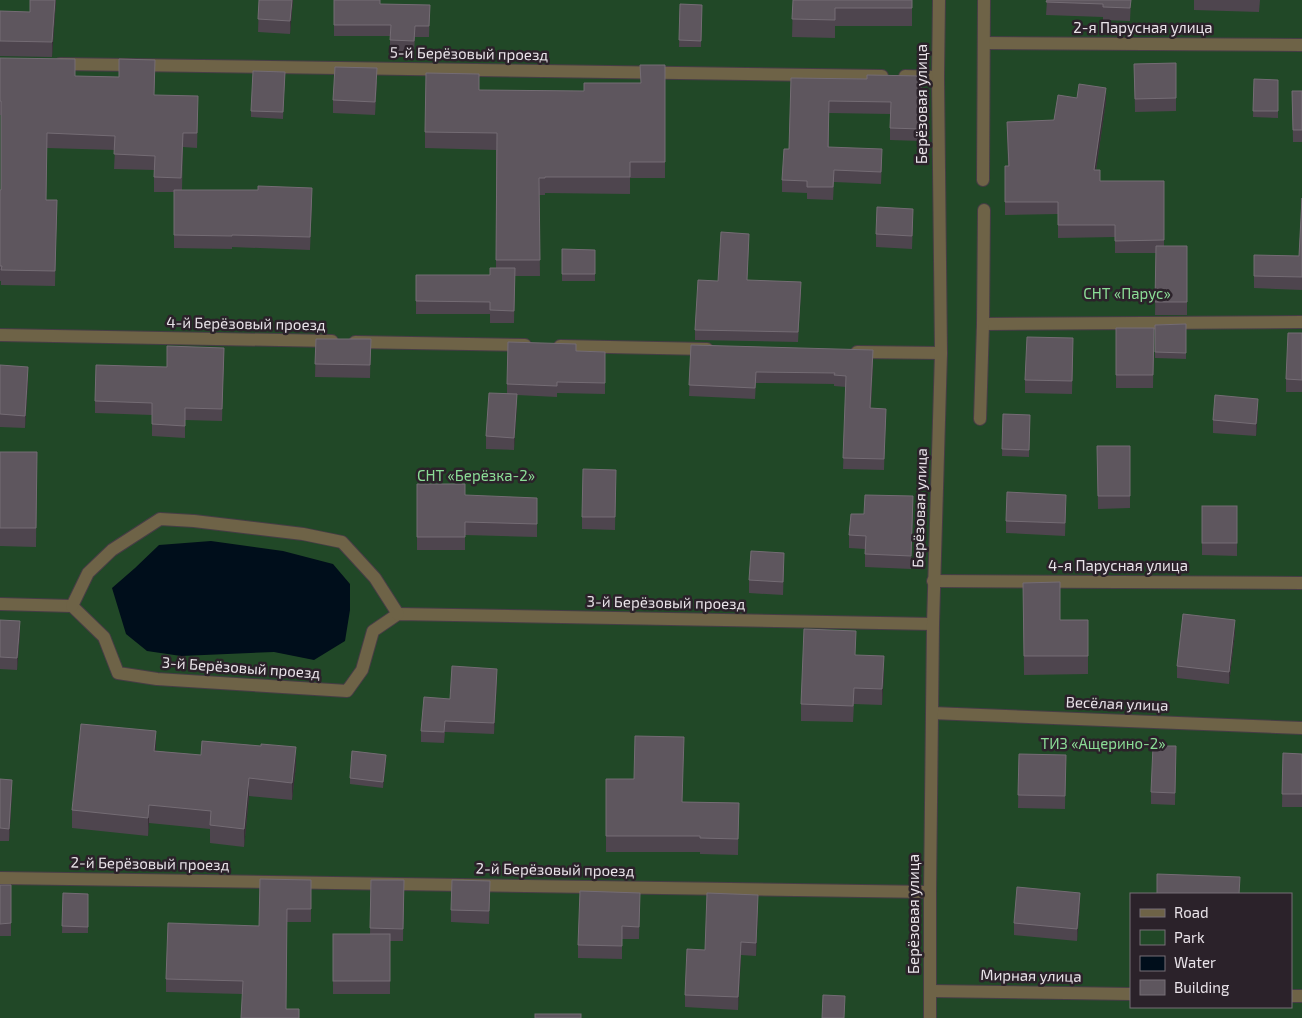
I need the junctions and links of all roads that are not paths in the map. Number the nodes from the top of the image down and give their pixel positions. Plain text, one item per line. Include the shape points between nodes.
1 (939, 0) edge
2 (984, 0) edge
3 (984, 43) junction
4 (1302, 45) edge
5 (50, 64) edge
6 (938, 77) junction
7 (983, 180) dead end
8 (984, 210) dead end
9 (1302, 322) edge
10 (984, 324) junction
11 (0, 335) edge
12 (723, 349) edge
13 (842, 351) edge
14 (941, 353) junction
15 (980, 419) dead end
16 (933, 581) junction
17 (1302, 583) edge
18 (0, 604) edge
19 (72, 606) junction
20 (398, 614) junction
21 (932, 624) junction
22 (932, 713) junction
23 (1302, 728) edge
24 (0, 878) edge
25 (930, 892) junction
26 (931, 991) junction
27 (1130, 994) edge
28 (930, 1018) edge

1 - 6 street, Берёзовая улица
2 - 3 street
3 - 4 street, 2-я Парусная улица
3 - 7 street
5 - 6 street, 5-й Берёзовый проезд
6 - 14 street, Берёзовая улица
8 - 10 street
9 - 10 street
10 - 15 street
11 - 12 street, 4-й Берёзовый проезд
13 - 14 street
14 - 16 street, Берёзовая улица
16 - 17 street, 4-я Парусная улица
16 - 21 street, Берёзовая улица
18 - 19 street
19 - 20 street via 88,573 112,550 160,519 302,534 342,542 375,578
19 - 20 street, 3-й Берёзовый проезд via 104,637 118,672 157,679 347,691 362,670 373,631
20 - 21 street, 3-й Берёзовый проезд
21 - 22 street, Берёзовая улица
22 - 23 street, Весёлая улица
22 - 25 street, Берёзовая улица
24 - 25 street, 2-й Берёзовый проезд
25 - 26 street, Берёзовая улица
26 - 27 street, Мирная улица
26 - 28 street, Берёзовая улица

